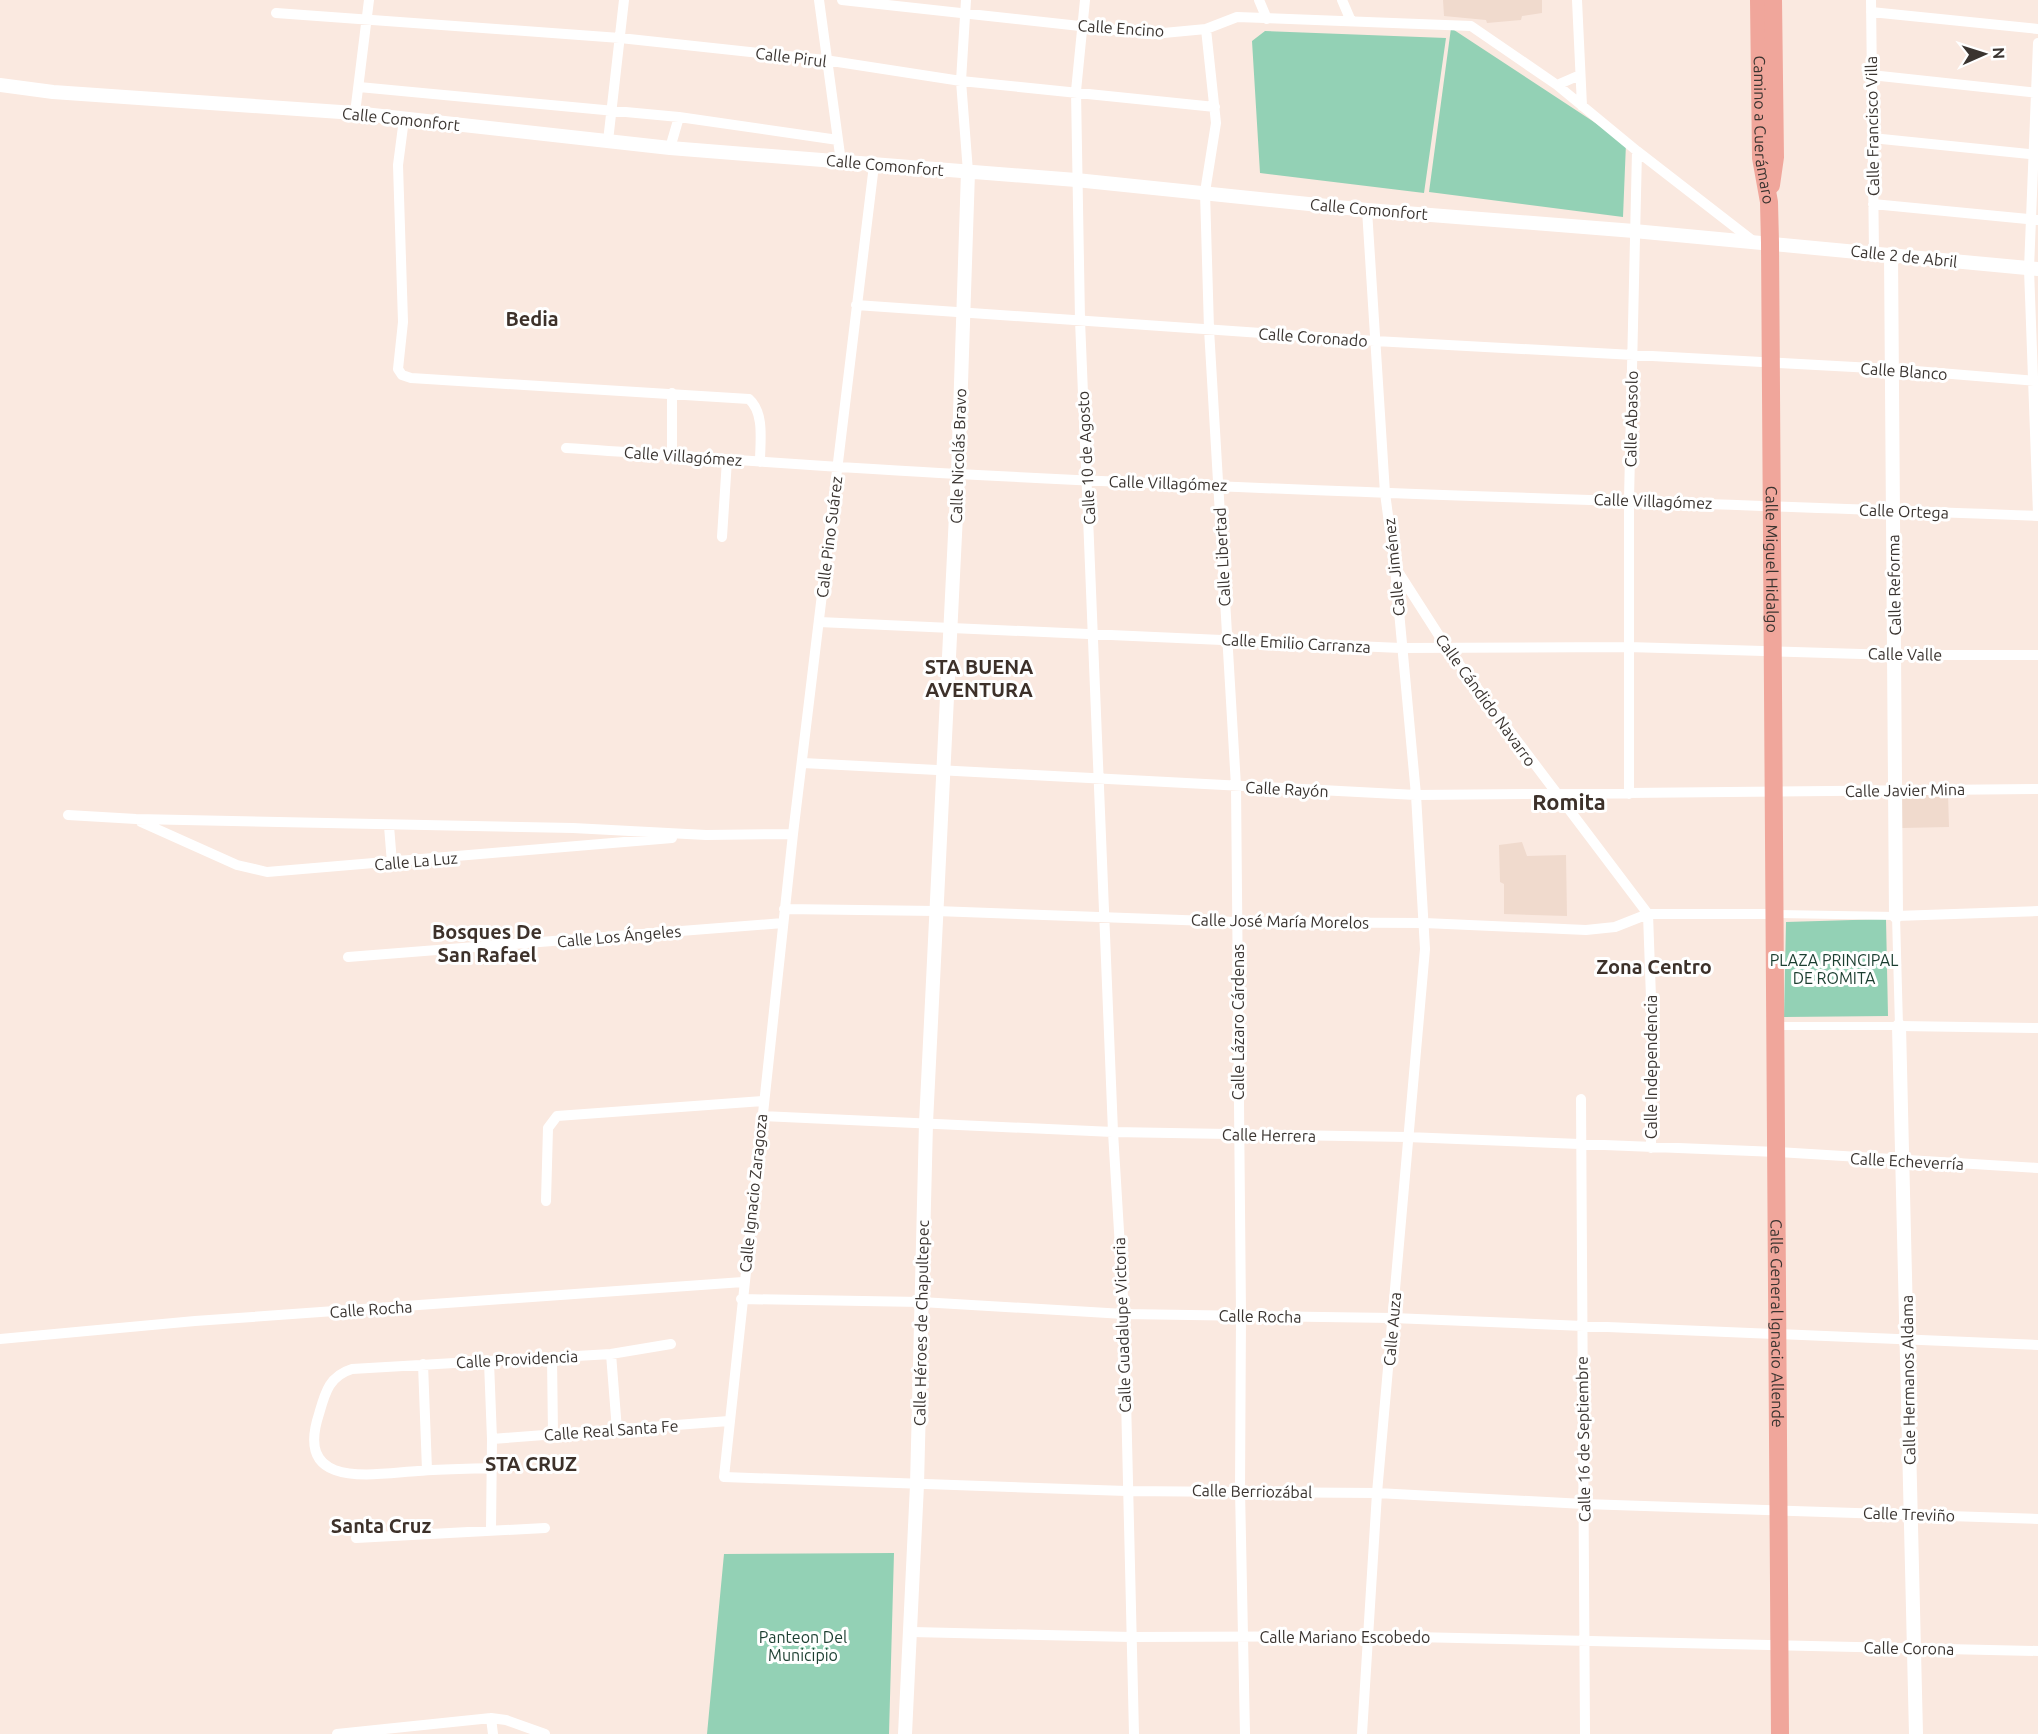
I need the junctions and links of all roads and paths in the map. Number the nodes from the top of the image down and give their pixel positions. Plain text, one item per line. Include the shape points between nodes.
1 (369, 0) edge
2 (624, 0) edge
3 (819, 0) edge
4 (842, 0) edge
5 (966, 0) edge
6 (1085, 0) edge
7 (1259, 0) edge
8 (1342, 0) edge
9 (1577, 0) edge
10 (1759, 0) edge
11 (1773, 0) edge
12 (1871, 0) edge
13 (1871, 12) junction
14 (276, 13) dead end
15 (965, 14) junction
16 (366, 19) junction
17 (1267, 19) junction
18 (1351, 21) junction
19 (1084, 25) junction
20 (1206, 28) junction
21 (2038, 29) edge
22 (620, 38) junction
23 (2038, 42) edge
24 (825, 60) junction
25 (1580, 75) junction
26 (1871, 75) junction
27 (962, 81) junction
28 (0, 85) edge
29 (1557, 85) junction
30 (359, 87) junction
31 (1076, 91) junction
32 (2036, 93) edge
33 (1582, 106) junction
34 (1215, 107) junction
35 (611, 112) junction
36 (355, 113) junction
37 (679, 117) junction
38 (404, 118) junction
39 (1872, 138) junction
40 (838, 140) junction
41 (608, 141) junction
42 (670, 148) junction
43 (1637, 151) junction
44 (2035, 155) edge
45 (841, 162) junction
46 (874, 165) junction
47 (968, 172) junction
48 (1076, 180) junction
49 (1205, 192) junction
50 (1768, 202) junction
51 (1873, 204) junction
52 (1367, 210) junction
53 (2034, 219) edge
54 (1634, 231) junction
55 (1762, 242) junction
56 (1874, 253) junction
57 (1891, 254) junction
58 (2033, 269) edge
59 (856, 304) junction
60 (964, 312) junction
61 (1080, 320) junction
62 (1209, 329) junction
63 (1375, 341) junction
64 (1632, 356) junction
65 (1770, 363) junction
66 (1891, 369) junction
67 (2035, 381) edge
68 (672, 393) junction
69 (566, 448) dead end
70 (672, 455) junction
71 (727, 460) junction
72 (760, 462) junction
73 (837, 466) junction
74 (958, 474) junction
75 (1087, 479) junction
76 (1218, 485) junction
77 (1385, 493) junction
78 (1629, 499) junction
79 (1770, 505) junction
80 (1893, 510) junction
81 (2038, 515) edge
82 (722, 537) dead end
83 (1395, 568) junction
84 (819, 622) junction
85 (951, 627) junction
86 (1094, 633) junction
87 (1227, 639) junction
88 (1628, 647) junction
89 (1401, 648) junction
90 (1447, 648) junction
91 (1772, 651) junction
92 (1894, 655) junction
93 (2038, 656) edge
94 (803, 763) junction
95 (943, 771) junction
96 (1100, 778) junction
97 (1236, 786) junction
98 (2038, 789) edge
99 (1894, 790) junction
100 (1772, 792) junction
101 (1416, 795) junction
102 (1557, 795) junction
103 (1629, 795) junction
104 (68, 815) dead end
105 (136, 819) junction
106 (389, 826) junction
107 (573, 828) junction
108 (793, 834) junction
109 (706, 835) junction
110 (575, 848) junction
111 (392, 863) junction
112 (784, 909) junction
113 (936, 911) junction
114 (2038, 911) edge
115 (1648, 914) junction
116 (1772, 914) junction
117 (1104, 916) junction
118 (1896, 916) junction
119 (1237, 922) junction
120 (783, 923) junction
121 (1424, 924) junction
122 (348, 957) dead end
123 (1776, 1026) junction
124 (1899, 1026) junction
125 (2038, 1028) edge
126 (1581, 1099) dead end
127 (763, 1101) junction
128 (761, 1116) junction
129 (926, 1123) junction
130 (1113, 1132) junction
131 (1238, 1135) junction
132 (1407, 1137) junction
133 (1582, 1145) junction
134 (1651, 1148) junction
135 (1777, 1152) junction
136 (1903, 1162) junction
137 (2038, 1168) edge
138 (546, 1201) dead end
139 (743, 1282) junction
140 (741, 1299) junction
141 (921, 1302) junction
142 (1124, 1314) junction
143 (1241, 1315) junction
144 (1393, 1318) junction
145 (1582, 1327) junction
146 (1778, 1335) junction
147 (0, 1339) edge
148 (1908, 1340) junction
149 (671, 1344) dead end
150 (2038, 1345) edge
151 (611, 1354) junction
152 (552, 1358) junction
153 (489, 1362) junction
154 (423, 1364) junction
155 (729, 1421) junction
156 (617, 1430) junction
157 (553, 1435) junction
158 (492, 1439) junction
159 (491, 1468) junction
160 (427, 1470) junction
161 (724, 1477) joint
162 (917, 1485) junction
163 (1240, 1490) junction
164 (1126, 1491) junction
165 (1377, 1493) junction
166 (1584, 1504) junction
167 (1779, 1510) junction
168 (1911, 1514) junction
169 (2038, 1519) edge
170 (545, 1528) dead end
171 (491, 1529) junction
172 (356, 1538) dead end
173 (912, 1632) junction
174 (1244, 1636) junction
175 (1368, 1636) junction
176 (1131, 1637) junction
177 (1585, 1640) junction
178 (1779, 1645) junction
179 (1912, 1648) junction
180 (2038, 1652) edge
181 (491, 1718) junction
182 (429, 1729) edge
183 (367, 1732) edge
184 (337, 1734) edge
185 (493, 1734) edge
186 (545, 1734) edge
187 (904, 1734) edge
188 (1134, 1734) edge
189 (1245, 1734) edge
190 (1362, 1734) edge
191 (1585, 1734) edge
192 (1780, 1734) edge
193 (1916, 1734) edge

1 - 16 street
2 - 22 street
3 - 24 street
4 - 15 street, Calle Encino
5 - 15 street, Calle Nicolás Bravo
6 - 19 street, Calle 10 de Agosto
7 - 17 street
8 - 18 street
9 - 25 street
10 - 50 main road, Camino a Cuerámaro via 1761,158
11 - 50 main road, Camino a Cuerámaro via 1775,157
12 - 13 street, Calle Francisco Villa
13 - 21 street
13 - 26 street, Calle Francisco Villa
14 - 16 street, Calle Pirul
15 - 19 street, Calle Encino
15 - 27 street, Calle Nicolás Bravo
16 - 22 street, Calle Pirul
16 - 30 street
17 - 18 street, Calle Encino
17 - 20 street, Calle Encino via 1237,17
18 - 29 street, Calle Encino via 1471,26
19 - 20 street, Calle Encino via 1153,34
19 - 31 street, Calle 10 de Agosto
20 - 34 street, Calle Libertad
22 - 24 street, Calle Pirul
22 - 35 street
23 - 32 street
24 - 27 street, Calle Pirul
24 - 40 street
25 - 29 street
25 - 33 street
26 - 32 street
26 - 39 street, Calle Francisco Villa
27 - 31 street, Calle Pirul
27 - 47 street, Calle Nicolás Bravo
28 - 36 street, Calle Comonfort
29 - 33 street
30 - 35 street
30 - 36 street
31 - 34 street, Calle Pirul
31 - 48 street, Calle 10 de Agosto
32 - 44 street
33 - 43 street
34 - 49 street, Calle Libertad
35 - 37 street
35 - 41 street
36 - 38 street, Calle Comonfort
37 - 40 street
37 - 42 street
38 - 41 street, Calle Comonfort
38 - 68 street via 398,165 403,322 398,369 402,375
39 - 44 street
39 - 51 street, Calle Francisco Villa
40 - 45 street
41 - 42 street, Calle Comonfort
42 - 45 street, Calle Comonfort
43 - 54 street, Calle Abasolo
43 - 55 street
44 - 53 street
45 - 46 street, Calle Comonfort
46 - 47 street, Calle Comonfort
46 - 59 street, Calle Pino Suárez
47 - 48 street, Calle Comonfort
47 - 60 street, Calle Nicolás Bravo
48 - 49 street, Calle Comonfort
48 - 61 street, Calle 10 de Agosto
49 - 52 street, Calle Comonfort
49 - 62 street, Calle Libertad
50 - 55 main road, Calle Miguel Hidalgo
51 - 53 street
51 - 56 street, Calle Francisco Villa
52 - 54 street, Calle Comonfort
52 - 63 street, Calle Jiménez
53 - 58 street
54 - 55 street, Calle Comonfort
54 - 64 street, Calle Abasolo
55 - 56 street, Calle 2 de Abril
55 - 65 main road, Calle Miguel Hidalgo
56 - 57 street, Calle 2 de Abril
57 - 58 street, Calle 2 de Abril
57 - 66 street, Calle Reforma
58 - 67 street
59 - 60 street, Calle Coronado
59 - 73 street, Calle Pino Suárez
60 - 61 street, Calle Coronado
60 - 74 street, Calle Nicolás Bravo
61 - 62 street, Calle Coronado
61 - 75 street, Calle 10 de Agosto
62 - 63 street, Calle Coronado
62 - 76 street, Calle Libertad
63 - 64 street, Calle Coronado
63 - 77 street, Calle Jiménez
64 - 65 street, Calle Coronado
64 - 78 street, Calle Abasolo
65 - 66 street, Calle Blanco
65 - 79 main road, Calle Miguel Hidalgo
66 - 67 street, Calle Blanco
66 - 80 street, Calle Reforma
67 - 81 street
68 - 70 street
68 - 72 street via 749,399 756,405 759,417
69 - 70 street, Calle Villagómez
70 - 71 street, Calle Villagómez
71 - 72 street, Calle Villagómez
71 - 82 street
72 - 73 street, Calle Villagómez
73 - 74 street, Calle Villagómez
73 - 84 street, Calle Pino Suárez
74 - 75 street, Calle Villagómez
74 - 85 street, Calle Nicolás Bravo
75 - 76 street, Calle Villagómez
75 - 86 street, Calle 10 de Agosto
76 - 77 street, Calle Villagómez
76 - 87 street, Calle Libertad
77 - 78 street, Calle Villagómez
77 - 83 street, Calle Jiménez
78 - 79 street, Calle Villagómez
78 - 88 street, Calle Abasolo
79 - 80 street, Calle Ortega
79 - 91 main road, Calle Miguel Hidalgo
80 - 81 street, Calle Ortega
80 - 92 street, Calle Reforma
83 - 89 street, Calle Jiménez
83 - 90 street, Calle Cándido Navarro
84 - 85 street, Calle Emilio Carranza
84 - 94 street, Calle Pino Suárez
85 - 86 street, Calle Emilio Carranza
85 - 95 street, Calle Nicolás Bravo
86 - 87 street, Calle Emilio Carranza
86 - 96 street, Calle 10 de Agosto
87 - 89 street, Calle Emilio Carranza
87 - 97 street, Calle Libertad
88 - 90 street, Calle Emilio Carranza
88 - 91 street, Calle Emilio Carranza
88 - 103 street, Calle Abasolo
89 - 90 street, Calle Emilio Carranza
89 - 101 street, Calle Jiménez
90 - 102 street, Calle Cándido Navarro
91 - 92 street, Calle Valle
91 - 100 main road, Calle Miguel Hidalgo
92 - 93 street, Calle Valle
92 - 99 street, Calle Reforma
94 - 95 street, Calle Rayón
94 - 108 street, Calle Pino Suárez
95 - 96 street, Calle Rayón
95 - 113 street, Calle Nicolás Bravo
96 - 97 street, Calle Rayón
96 - 117 street, Calle 10 de Agosto
97 - 101 street, Calle Rayón
97 - 119 street, Calle Libertad
98 - 99 street, Calle Javier Mina
99 - 100 street, Calle Javier Mina
99 - 118 street, Calle Reforma
100 - 103 street, Calle Rayón
100 - 116 main road, Calle Miguel Hidalgo
101 - 102 street, Calle Rayón
101 - 121 street, Calle Jiménez
102 - 103 street, Calle Rayón
102 - 115 street, Calle Cándido Navarro
104 - 105 street, Calle La Luz
105 - 106 street, Calle La Luz
105 - 111 street, Calle La Luz via 253,870 285,872
106 - 107 street, Calle La Luz
106 - 111 street
107 - 109 street, Calle La Luz
107 - 110 street
108 - 109 street, Calle La Luz
108 - 112 street, Calle Pino Suárez
109 - 110 street, Calle La Luz
110 - 111 street, Calle La Luz
112 - 113 street, Calle José María Morelos
112 - 120 street, Calle Ignacio Zaragoza
113 - 117 street, Calle José María Morelos
113 - 129 street, Calle Héroes de Chapultepec
114 - 118 street
115 - 116 street, Calle José María Morelos
115 - 121 street, Calle José María Morelos via 1615,927 1586,930
115 - 134 street, Calle Independencia
116 - 118 street
116 - 123 main road, Calle General Ignacio Allende
117 - 119 street, Calle José María Morelos
117 - 130 street, Calle Guadalupe Victoria
118 - 124 street
119 - 121 street, Calle José María Morelos
119 - 131 street, Calle Lázaro Cárdenas
120 - 122 street, Calle Los Ángeles
120 - 127 street, Calle Ignacio Zaragoza
121 - 132 street, Calle Auza via 1423,992
123 - 124 street
123 - 135 main road, Calle General Ignacio Allende
124 - 125 street
124 - 136 street, Calle Hermanos Aldama
126 - 133 street, Calle 16 de Septiembre
127 - 128 street, Calle Ignacio Zaragoza
127 - 138 street via 557,1116 548,1128
128 - 129 street, Calle Herrera
128 - 139 street, Calle Ignacio Zaragoza
129 - 130 street, Calle Herrera
129 - 141 street, Calle Héroes de Chapultepec
130 - 131 street, Calle Herrera
130 - 142 street, Calle Guadalupe Victoria
131 - 132 street, Calle Herrera
131 - 143 street, Calle Lázaro Cárdenas
132 - 133 street, Calle Herrera
132 - 144 street, Calle Auza
133 - 134 street, Calle Herrera
133 - 145 street, Calle 16 de Septiembre
134 - 135 street, Calle Herrera
135 - 136 street, Calle Echeverría
135 - 146 main road, Calle General Ignacio Allende
136 - 137 street, Calle Echeverría
136 - 148 street, Calle Hermanos Aldama
139 - 140 street, Calle Ignacio Zaragoza
139 - 147 street, Calle Rocha via 195,1321
140 - 141 street, Calle Rocha
140 - 155 street, Calle Ignacio Zaragoza
141 - 142 street, Calle Rocha
141 - 162 street, Calle Héroes de Chapultepec
142 - 143 street, Calle Rocha
142 - 164 street, Calle Guadalupe Victoria
143 - 144 street, Calle Rocha
143 - 163 street, Calle Lázaro Cárdenas
144 - 145 street, Calle Rocha
144 - 165 street, Calle Auza
145 - 146 street, Calle Rocha
145 - 166 street, Calle 16 de Septiembre
146 - 148 street, Calle Rocha
146 - 167 main road, Calle General Ignacio Allende
148 - 150 street, Calle Rocha
148 - 168 street, Calle Hermanos Aldama
149 - 151 street, Calle Providencia
151 - 152 street, Calle Providencia
151 - 156 street
152 - 153 street, Calle Providencia
152 - 157 street
153 - 154 street, Calle Providencia
153 - 158 street
154 - 160 street
154 - 160 street via 341,1373 327,1389 314,1433 319,1460 350,1476
155 - 156 street, Calle Real Santa Fe
155 - 161 street, Calle Ignacio Zaragoza
156 - 157 street, Calle Real Santa Fe
157 - 158 street, Calle Real Santa Fe
158 - 159 street
159 - 160 street
159 - 171 street
161 - 162 street, Calle Berriozábal
162 - 164 street, Calle Berriozábal
162 - 173 street, Calle Héroes de Chapultepec
163 - 164 street, Calle Berriozábal
163 - 165 street, Calle Berriozábal
163 - 174 street, Calle Lázaro Cárdenas
164 - 176 street, Calle Guadalupe Victoria
165 - 166 street, Calle Berriozábal
165 - 175 street, Calle Auza
166 - 167 street, Calle Berriozábal
166 - 177 street, Calle 16 de Septiembre
167 - 168 street, Calle Treviño
167 - 178 main road, Calle General Ignacio Allende
168 - 169 street, Calle Treviño
168 - 179 street, Calle Hermanos Aldama
170 - 171 street
171 - 172 street
173 - 176 street, Calle Mariano Escobedo
173 - 187 street, Calle Héroes de Chapultepec
174 - 175 street, Calle Mariano Escobedo
174 - 176 street, Calle Mariano Escobedo
174 - 189 street, Calle Lázaro Cárdenas
175 - 177 street, Calle Mariano Escobedo
175 - 190 street, Calle Auza
176 - 188 street, Calle Guadalupe Victoria
177 - 178 street, Calle Mariano Escobedo
177 - 191 street, Calle 16 de Septiembre
178 - 179 street, Calle Corona
178 - 192 main road, Calle General Ignacio Allende
179 - 180 street, Calle Corona
179 - 193 street, Calle Hermanos Aldama
181 - 182 street
181 - 185 street
181 - 186 street
182 - 183 street
183 - 184 street

